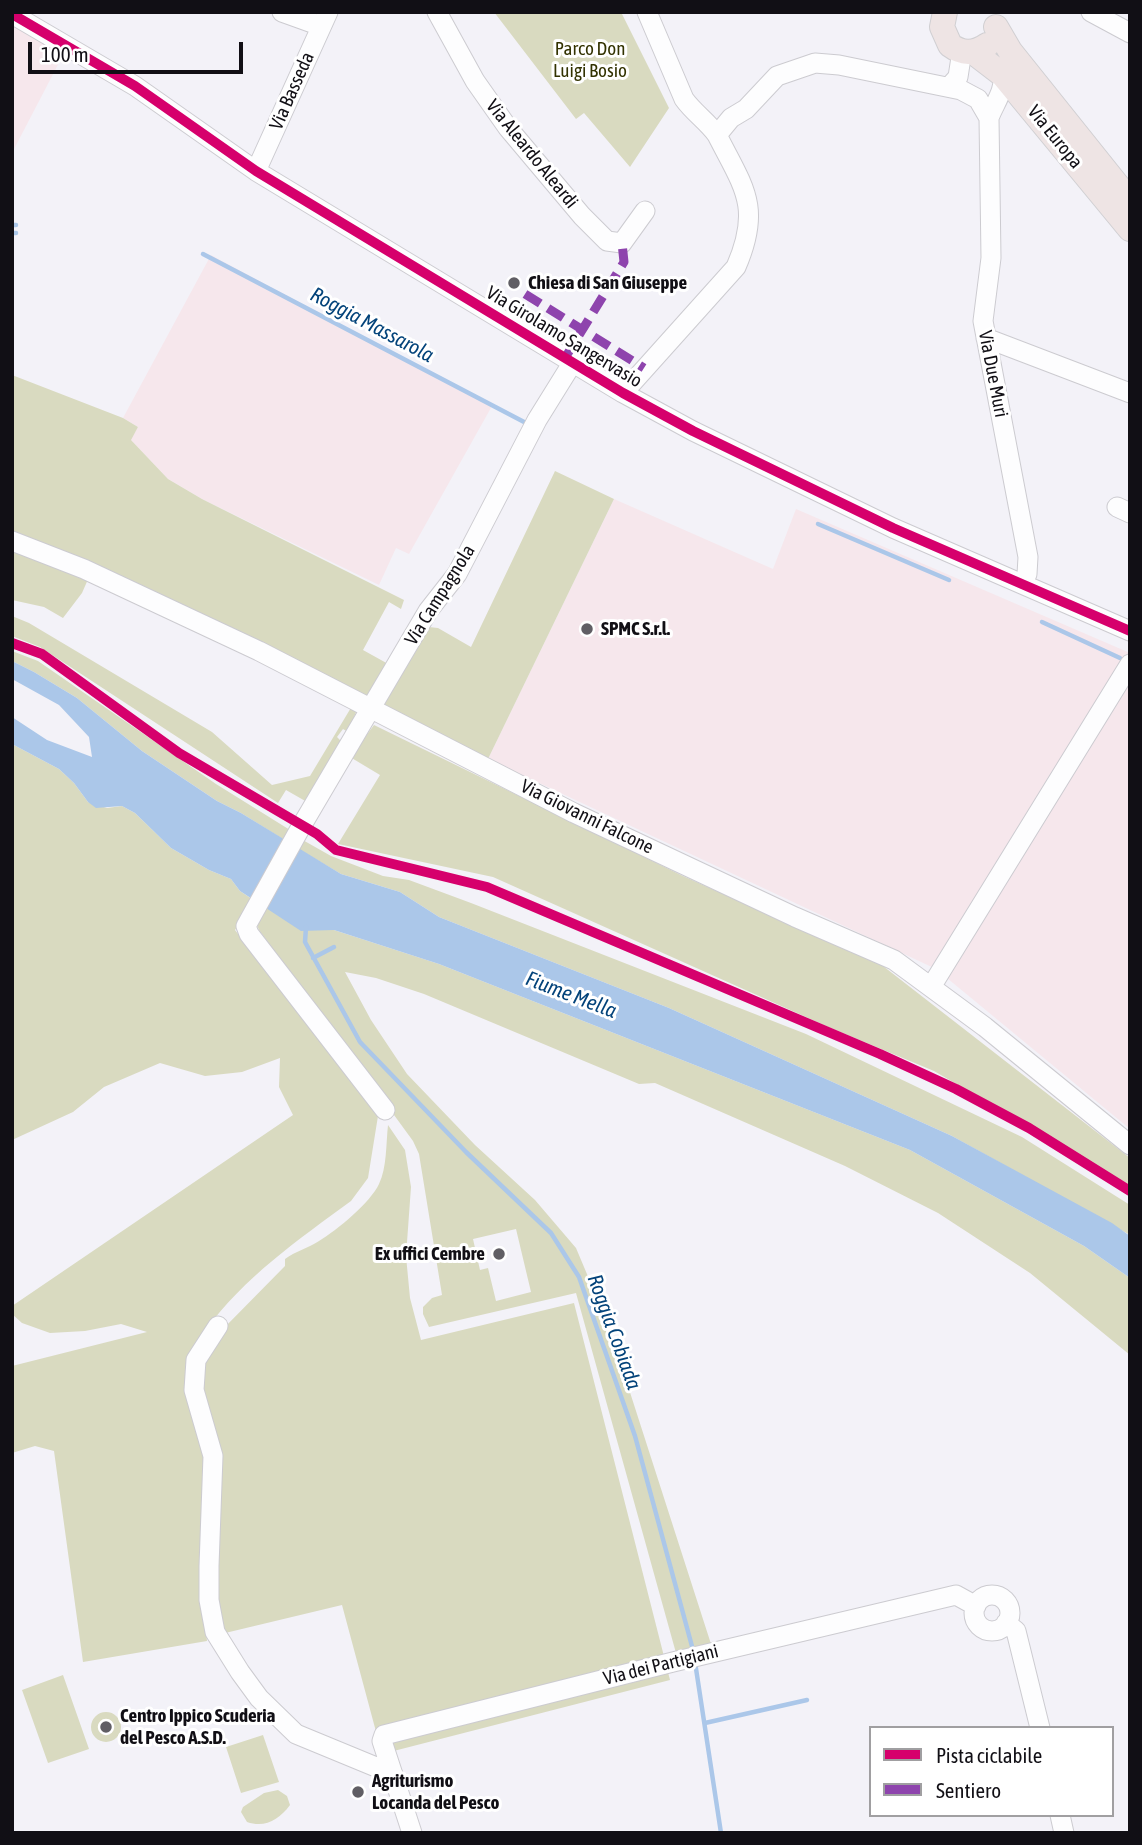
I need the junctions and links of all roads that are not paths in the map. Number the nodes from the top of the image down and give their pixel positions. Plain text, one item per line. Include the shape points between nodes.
1 (282, 12) edge
2 (437, 12) edge
3 (647, 12) edge
4 (1091, 12) edge
5 (12, 14) edge
6 (940, 15) edge
7 (325, 19) edge
8 (994, 19) edge
9 (1130, 33) edge
10 (967, 51) junction
11 (1003, 75) junction
12 (954, 82) junction
13 (1031, 108) junction
14 (989, 118) junction
15 (717, 135) junction
16 (256, 171) junction
17 (1130, 201) edge
18 (645, 211) dead end
19 (1130, 229) edge
20 (986, 338) junction
21 (573, 362) junction
22 (623, 393) junction
23 (1130, 393) edge
24 (12, 541) edge
25 (1022, 584) junction
26 (1130, 631) edge
27 (1130, 664) edge
28 (372, 709) junction
29 (931, 987) junction
30 (385, 1110) dead end
31 (1130, 1145) edge
32 (218, 1326) dead end
33 (1040, 1726) edge
34 (393, 1774) junction
35 (412, 1833) edge

1 - 7 street
2 - 18 street, Via Aleardo Aleardi via 489,103 607,241 622,243
3 - 15 street via 684,99
4 - 9 street
5 - 16 street, Via Girolamo Sangervasio via 135,86
6 - 10 main road, Via Europa via 946,39
7 - 16 street, Via Basseda
8 - 10 main road, Via Europa via 991,40 980,50
8 - 17 main road, Via Europa via 1010,51
10 - 11 main road, Via Europa
10 - 12 street
11 - 13 main road, Via Europa
11 - 14 street, Via Due Muri via 1002,90
12 - 14 street via 973,95
12 - 15 street via 815,63 777,76
13 - 14 street via 1015,107
13 - 19 main road, Via Europa
14 - 20 street, Via Due Muri via 991,258 983,321
15 - 22 street via 749,200 743,252 724,282
16 - 21 street, Via Girolamo Sangervasio
20 - 23 street
20 - 25 street, Via Due Muri via 1028,557
21 - 22 street, Via Girolamo Sangervasio
21 - 28 street, Via Campagnola via 537,420 457,573 428,611
22 - 25 street, Via Girolamo Sangervasio via 893,528
24 - 28 street, Via Giovanni Falcone via 84,569
25 - 26 street, Via Girolamo Sangervasio
27 - 29 street
28 - 29 street, Via Giovanni Falcone via 574,813 894,960
28 - 30 street, Via Campagnola via 246,926
29 - 31 street, Via Giovanni Falcone
32 - 34 street via 196,1360 194,1390 213,1456 209,1600 215,1632 259,1698 296,1734
33 - 34 street, Via dei Partigiani via 1016,1630 1006,1623 998,1629 984,1628 975,1616 976,1606 956,1595 384,1735
34 - 35 street

